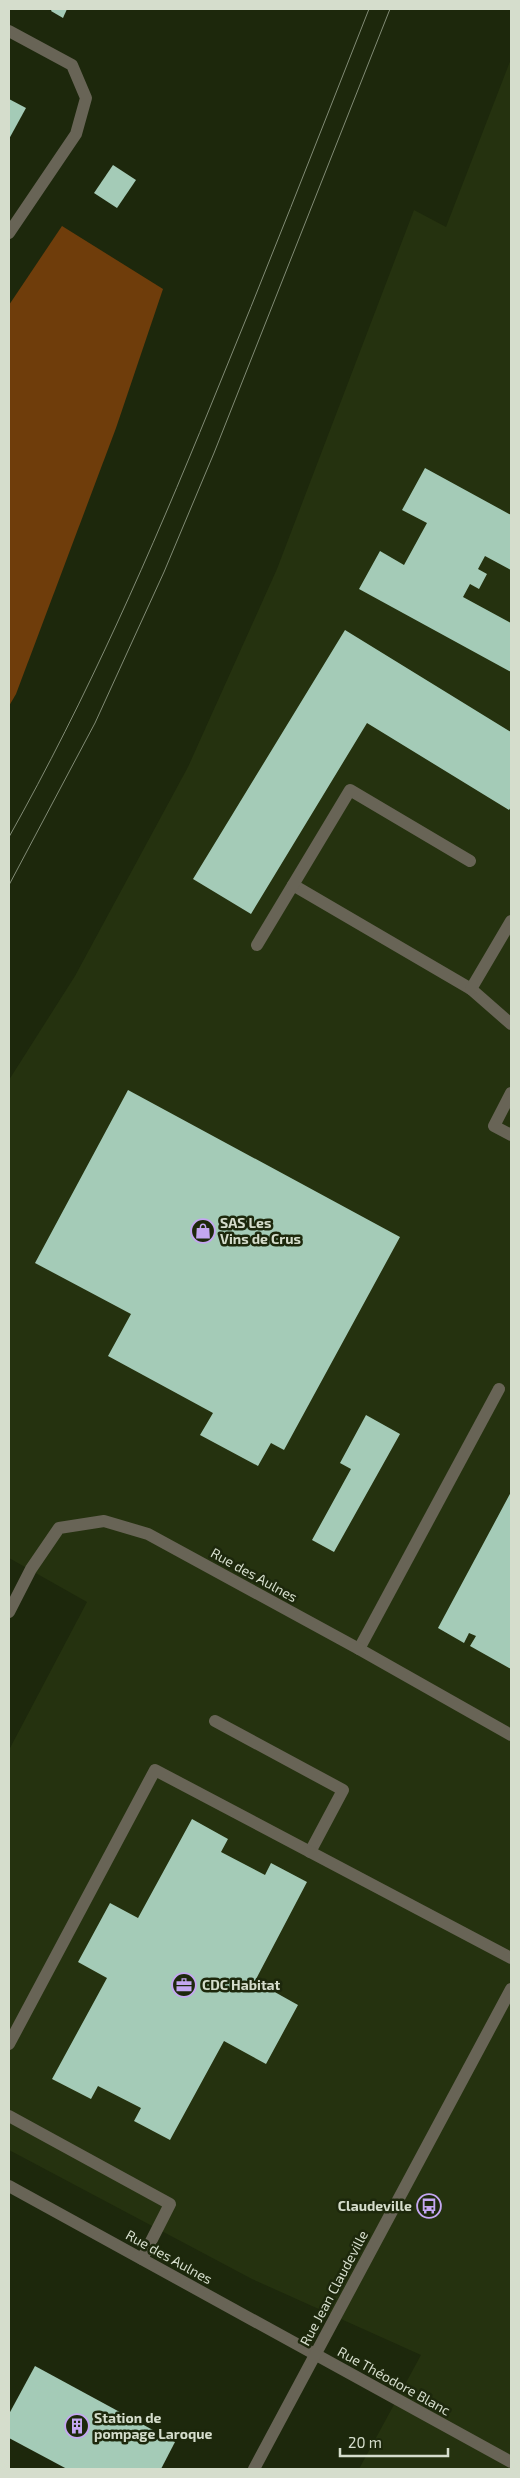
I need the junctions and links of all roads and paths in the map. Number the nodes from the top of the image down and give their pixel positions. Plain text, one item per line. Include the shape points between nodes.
1 (9, 31) edge
2 (9, 233) edge
3 (470, 861) dead end
4 (293, 885) junction
5 (511, 921) edge
6 (257, 945) dead end
7 (471, 990) junction
8 (511, 1024) edge
9 (511, 1093) edge
10 (511, 1135) edge
11 (499, 1389) dead end
12 (9, 1612) edge
13 (359, 1649) junction
14 (215, 1721) dead end
15 (511, 1735) edge
16 (310, 1852) junction
17 (511, 1958) edge
18 (511, 1989) edge
19 (9, 2044) edge
20 (9, 2116) edge
21 (9, 2186) edge
22 (142, 2259) junction
23 (316, 2354) junction
24 (511, 2462) edge
25 (254, 2469) edge

1 - 2 street via 72,65 86,98 76,134
3 - 4 street via 350,790
4 - 6 street
4 - 7 street
5 - 7 street
7 - 8 street
9 - 10 street via 494,1126
11 - 13 street
12 - 13 street, Rue des Aulnes via 31,1569 59,1528 104,1521 148,1534
13 - 15 street, Rue des Aulnes
14 - 16 street via 343,1790
16 - 17 street
16 - 19 street via 155,1770
18 - 23 street, Rue Jean Claudeville
20 - 22 street via 170,2204
21 - 22 street, Rue des Aulnes
22 - 23 street, Rue des Aulnes
23 - 24 street, Rue Théodore Blanc
23 - 25 street, Rue Jean Claudeville

